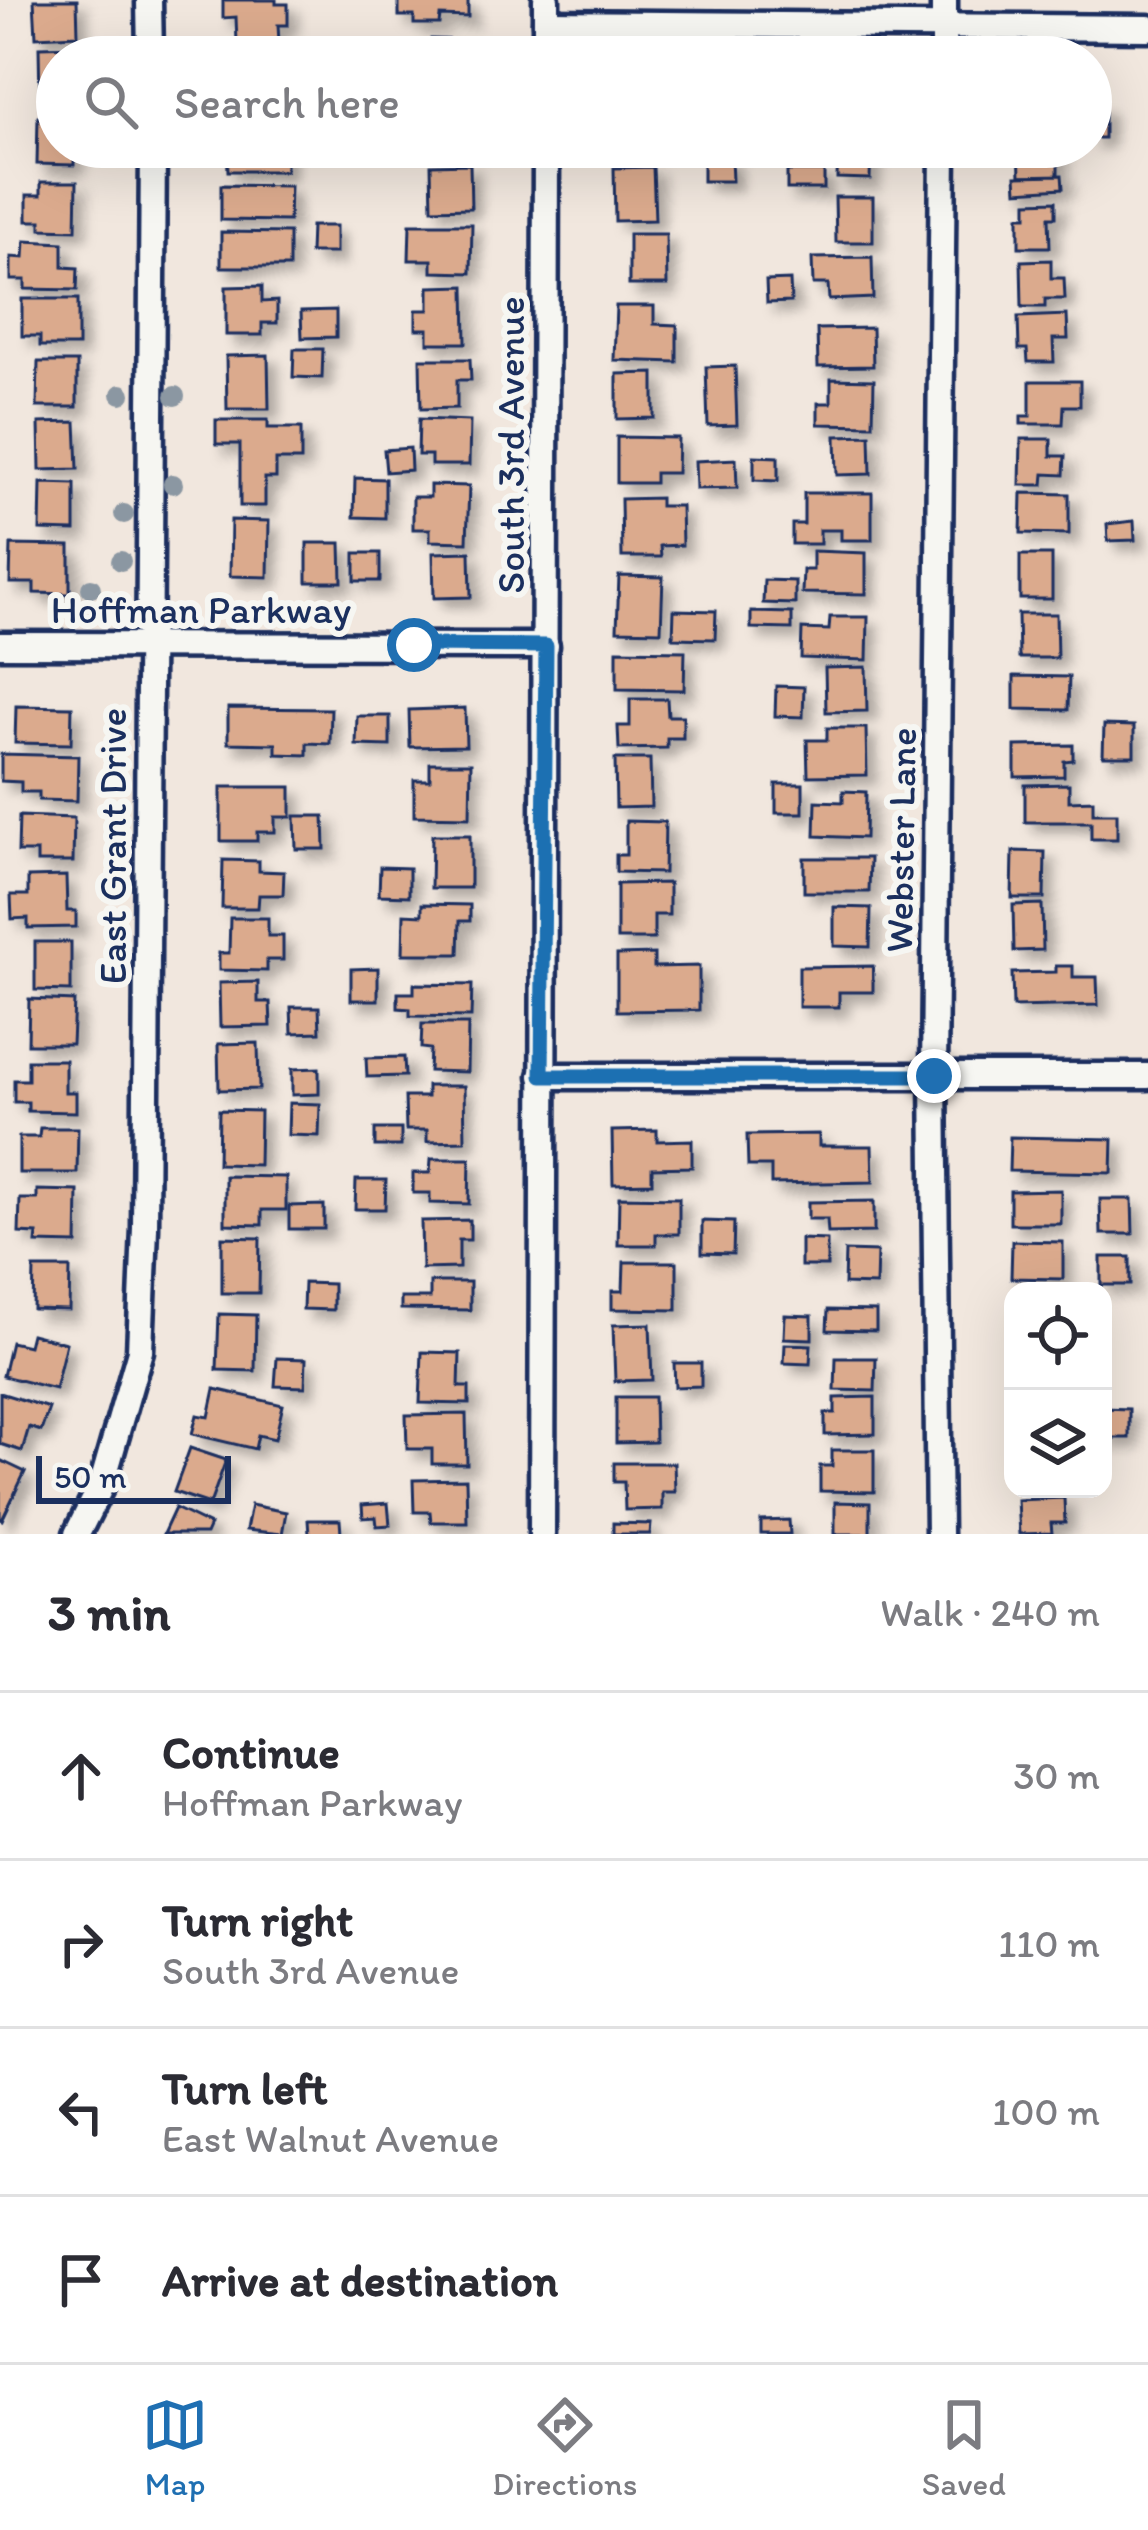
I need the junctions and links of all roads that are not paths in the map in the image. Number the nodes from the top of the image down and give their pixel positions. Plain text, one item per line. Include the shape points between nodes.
1 (149, 0) edge
2 (944, 0) edge
3 (546, 12) edge
4 (944, 27) junction
5 (1148, 28) edge
6 (150, 36) edge
7 (944, 36) edge
8 (153, 168) edge
9 (546, 168) edge
10 (943, 168) edge
11 (150, 644) junction
12 (0, 645) edge
13 (546, 646) junction
14 (542, 1076) junction
15 (934, 1076) junction
16 (1148, 1076) edge
17 (77, 1534) edge
18 (542, 1534) edge
19 (938, 1534) edge

1 - 6 street
2 - 4 street
3 - 4 street
4 - 5 street
4 - 7 street
8 - 11 street, East Grant Drive
9 - 13 street, South 3rd Avenue
10 - 15 street, Webster Lane
11 - 12 street, Hoffman Parkway
11 - 13 street, Hoffman Parkway
11 - 17 street, East Grant Drive via 140,1351 102,1484
13 - 14 street, South 3rd Avenue
14 - 15 street
14 - 18 street, South 3rd Avenue
15 - 16 street
15 - 19 street, Webster Lane

